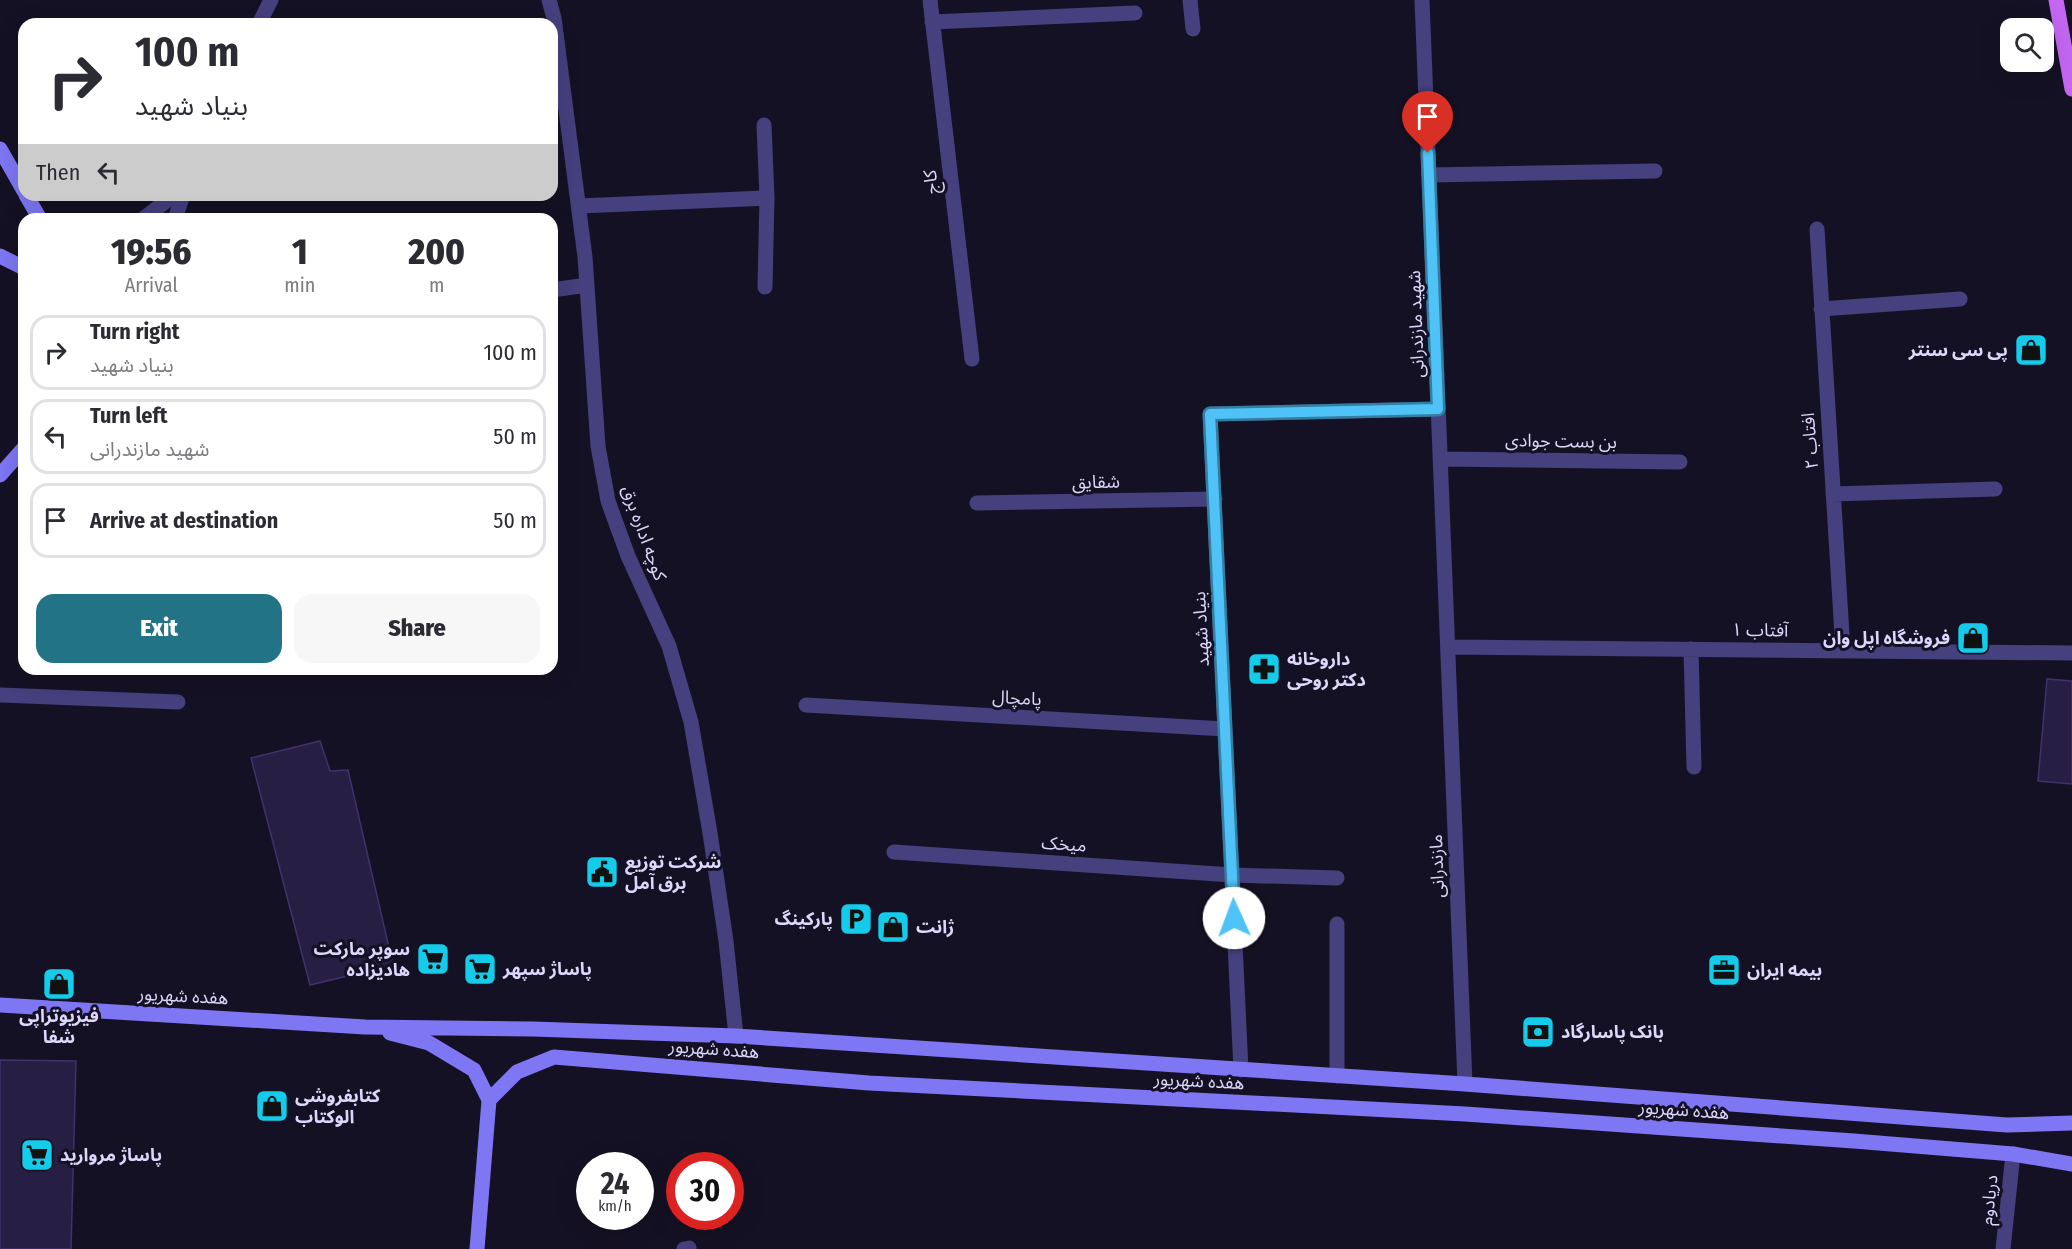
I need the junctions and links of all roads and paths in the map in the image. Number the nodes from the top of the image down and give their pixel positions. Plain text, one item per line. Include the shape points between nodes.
1 (271, 0) edge
2 (549, 0) edge
3 (930, 0) edge
4 (1190, 0) edge
5 (1422, 0) edge
6 (2056, 0) edge
7 (1135, 13) dead end
8 (262, 18) edge
9 (554, 18) edge
10 (932, 22) junction
11 (1193, 29) dead end
12 (558, 48) edge
13 (2072, 89) edge
14 (764, 125) dead end
15 (0, 149) edge
16 (1655, 171) dead end
17 (1429, 175) junction
18 (18, 180) edge
19 (767, 198) junction
20 (167, 201) edge
21 (579, 206) junction
22 (153, 213) edge
23 (1817, 229) dead end
24 (0, 256) edge
25 (18, 265) edge
26 (587, 285) junction
27 (765, 287) dead end
28 (558, 289) edge
29 (1960, 299) dead end
30 (1821, 309) junction
31 (972, 359) dead end
32 (1438, 409) junction
33 (18, 455) edge
34 (1440, 459) junction
35 (1680, 462) dead end
36 (0, 475) edge
37 (1995, 489) dead end
38 (1833, 494) junction
39 (1215, 500) junction
40 (977, 503) dead end
41 (1448, 647) junction
42 (1691, 649) junction
43 (1843, 651) junction
44 (2072, 653) edge
45 (0, 695) edge
46 (178, 702) dead end
47 (806, 705) dead end
48 (1225, 729) junction
49 (1694, 767) dead end
50 (894, 852) dead end
51 (1232, 875) junction
52 (1337, 878) dead end
53 (1337, 924) dead end
54 (0, 1005) edge
55 (365, 1027) junction
56 (736, 1036) junction
57 (1241, 1070) junction
58 (1337, 1076) junction
59 (1465, 1084) junction
60 (489, 1100) junction
61 (2072, 1123) edge
62 (2013, 1154) junction
63 (2072, 1164) edge
64 (477, 1249) edge
65 (2003, 1249) edge

1 - 8 street
2 - 9 street, کوچه اداره برق
3 - 10 street, کاج
4 - 11 street
5 - 17 street, شهید مازندرانی
6 - 13 main road
7 - 10 street
10 - 31 street, کاج
12 - 21 street, کوچه اداره برق
14 - 19 street
15 - 18 main road
16 - 17 street
17 - 32 street, شهید مازندرانی
19 - 21 street
19 - 27 street
20 - 22 street
21 - 26 street, کوچه اداره برق
23 - 30 street, افتاب ۲
24 - 25 main road
26 - 28 street
26 - 56 street, کوچه اداره برق via 598,447 608,501 669,646 691,722 717,876
29 - 30 street
30 - 38 street, افتاب ۲
32 - 34 street, شهید مازندرانی
32 - 39 street, بنیاد شهید via 1210,414
33 - 36 main road
34 - 35 street, بن بست جوادی
34 - 41 street, شهید مازندرانی
37 - 38 street
38 - 43 street, افتاب ۲
39 - 40 street, شقایق
39 - 48 street, بنیاد شهید
41 - 42 street, آفتاب ۱
41 - 59 street, مازندرانی
42 - 43 street, آفتاب ۱
42 - 49 street
43 - 44 street, آفتاب ۱
45 - 46 street
47 - 48 street, پامچال
48 - 51 street, بنیاد شهید
50 - 51 street, میخک
51 - 52 street, میخک
51 - 57 street, بنیاد شهید
53 - 58 street
54 - 55 main road, هفده شهریور
55 - 56 main road, هفده شهریور
55 - 60 main road, هفده شهریور via 429,1043 447,1053 474,1070
56 - 57 main road, هفده شهریور
57 - 58 main road, هفده شهریور
58 - 59 main road, هفده شهریور
59 - 61 main road, هفده شهریور via 2007,1125
60 - 62 main road, هفده شهریور via 517,1072 554,1057 869,1083 1466,1114
60 - 64 main road
62 - 63 main road, هفده شهریور
62 - 65 street, دریادوم

